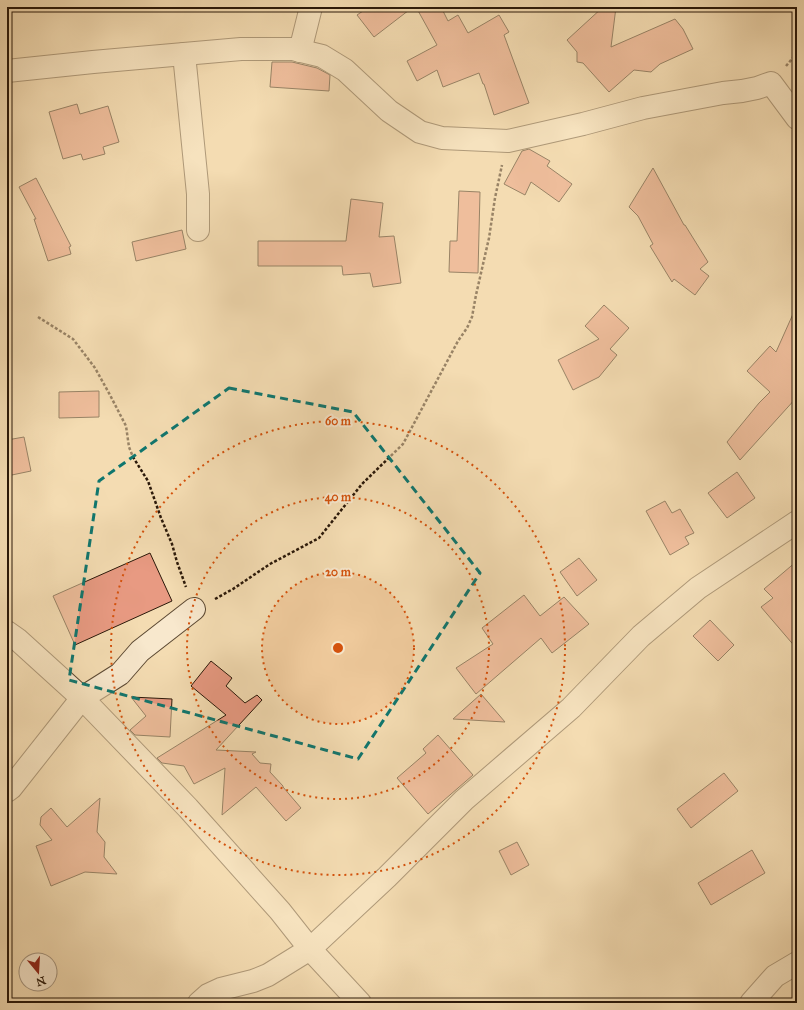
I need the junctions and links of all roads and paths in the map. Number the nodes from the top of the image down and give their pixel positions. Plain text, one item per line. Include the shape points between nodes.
1 (311, 7) edge
2 (300, 51) junction
3 (184, 54) junction
4 (7, 71) edge
5 (797, 118) edge
6 (508, 141) junction
7 (198, 230) dead end
8 (38, 317) dead end
9 (797, 522) edge
10 (194, 610) junction
11 (7, 632) edge
12 (82, 698) junction
13 (7, 791) edge
14 (310, 949) junction
15 (797, 963) edge
16 (200, 1003) edge
17 (360, 1003) edge
18 (751, 1003) edge

1 - 2 street
2 - 3 street via 241,49
2 - 6 street via 322,56 345,70 389,111 420,132 442,138
3 - 4 street
3 - 7 street via 198,194
5 - 6 street via 771,83 742,91 643,108
6 - 10 path via 494,198 489,238 472,317 403,444 362,484 319,538
8 - 10 path via 73,339 95,368 110,395 126,426 132,457 148,481
9 - 14 street via 698,588 641,636 571,708 464,800
10 - 12 street via 140,650 120,674
11 - 12 street
12 - 13 street
12 - 14 street via 188,808 280,911
14 - 16 street via 268,974 221,990
14 - 17 street
15 - 18 street via 775,976

